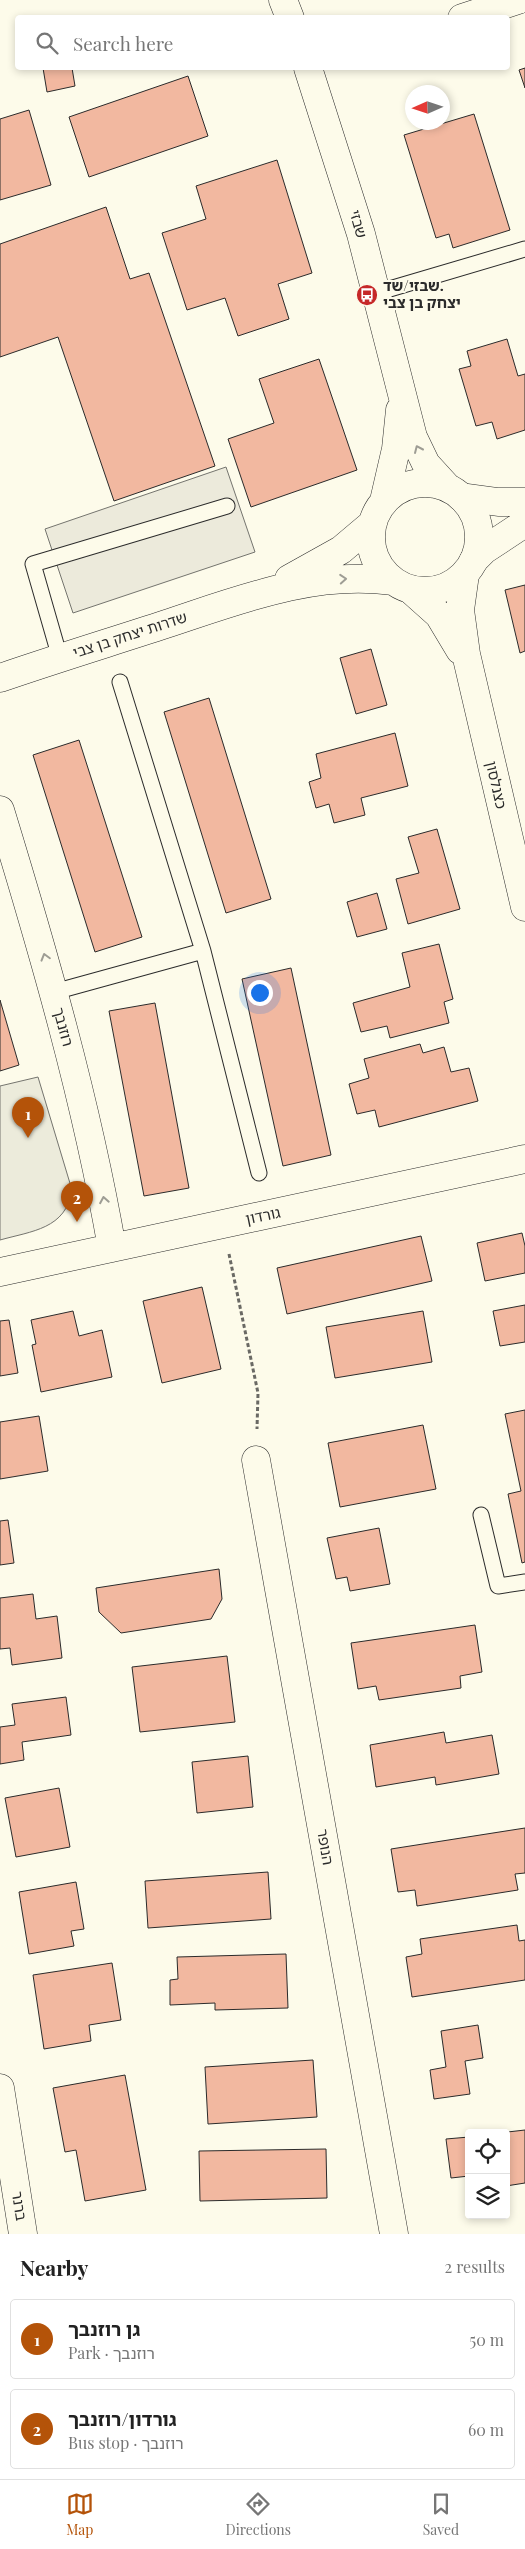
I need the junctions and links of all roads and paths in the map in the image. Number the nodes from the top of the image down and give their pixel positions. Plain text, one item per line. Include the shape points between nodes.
1 (283, 0) edge
2 (518, 0) edge
3 (289, 15) edge
4 (471, 15) edge
5 (309, 70) edge
6 (525, 249) edge
7 (376, 293) junction
8 (399, 383) junction
9 (454, 492) junction
10 (525, 502) edge
11 (227, 506) dead end
12 (378, 512) junction
13 (525, 523) edge
14 (470, 567) junction
15 (401, 585) junction
16 (261, 593) junction
17 (60, 658) junction
18 (467, 662) junction
19 (0, 678) edge
20 (120, 682) dead end
21 (0, 810) edge
22 (525, 907) edge
23 (204, 951) junction
24 (54, 992) junction
25 (525, 1159) edge
26 (259, 1173) dead end
27 (223, 1224) junction
28 (112, 1248) junction
29 (0, 1272) edge
30 (256, 1460) joint
31 (481, 1515) dead end
32 (525, 1582) edge
33 (0, 2088) edge
34 (23, 2234) edge
35 (394, 2234) edge

1 - 3 street
2 - 4 street
5 - 7 street, שבזי via 339,160
6 - 7 lane
7 - 8 street, שבזי
9 -> 8 street, שבזי via 433,474 417,446
8 - 12 street, שבזי via 399,424
9 - 10 street via 498,502
9 - 12 street via 431,483 413,484 398,490
9 - 14 street via 472,510 478,526 479,544
11 - 17 lane via 33,564
12 - 15 street via 372,549 382,572
12 - 16 street, שדרות יצחק בן צבי via 362,534 330,557
13 - 14 street via 484,550
14 - 15 street via 452,584 437,591
14 - 18 street, כצנלסון via 460,610
16 -> 15 street, שדרות יצחק בן צבי via 340,579 365,578
15 - 18 street, כצנלסון via 439,615
16 - 17 street, שדרות יצחק בן צבי
17 - 19 street, שדרות יצחק בן צבי
18 - 22 street, כצנלסון
20 - 23 lane
24 -> 21 street, רוזנבך
23 - 24 lane
23 - 26 lane
28 -> 24 street, רוזנבך via 90,1136
25 - 27 street, גורדון
27 - 28 street, גורדון
27 - 30 path via 258,1392
28 - 29 street, גורדון
30 - 35 street, הנופר
31 - 32 lane via 498,1586
33 - 34 street, ברנר

